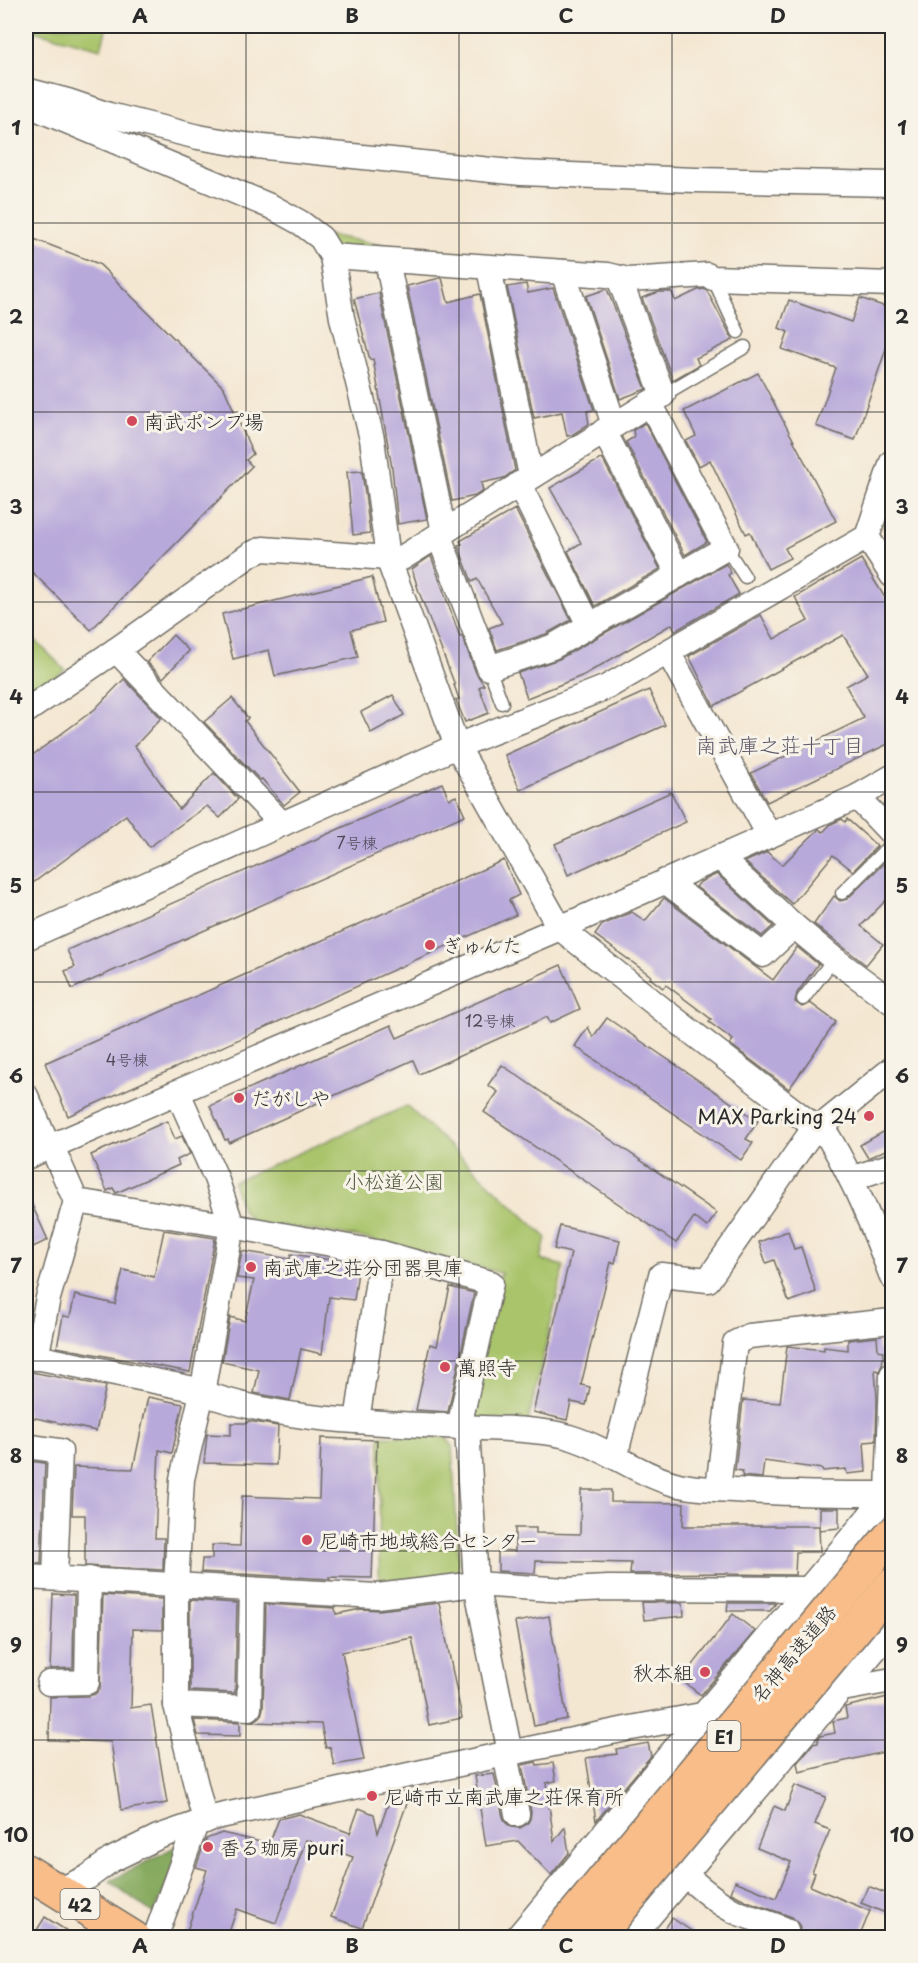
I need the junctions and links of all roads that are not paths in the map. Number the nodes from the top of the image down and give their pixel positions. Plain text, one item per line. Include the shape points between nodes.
1 (26, 90) edge
2 (26, 104) edge
3 (892, 184) edge
4 (332, 256) junction
5 (387, 261) junction
6 (489, 268) junction
7 (563, 272) junction
8 (619, 278) junction
9 (713, 278) junction
10 (892, 284) edge
11 (738, 332) dead end
12 (745, 347) dead end
13 (656, 399) junction
14 (609, 428) junction
15 (892, 462) edge
16 (525, 480) junction
17 (441, 534) junction
18 (867, 537) junction
19 (726, 548) junction
20 (388, 558) junction
21 (679, 575) junction
22 (892, 575) edge
23 (745, 577) dead end
24 (589, 625) junction
25 (116, 650) junction
26 (668, 652) junction
27 (489, 668) junction
28 (502, 703) dead end
29 (26, 711) edge
30 (457, 746) junction
31 (892, 777) edge
32 (856, 796) junction
33 (282, 824) junction
34 (892, 834) edge
35 (769, 835) junction
36 (892, 843) edge
37 (719, 857) junction
38 (665, 881) junction
39 (842, 893) dead end
40 (794, 926) junction
41 (560, 928) junction
42 (26, 938) edge
43 (834, 959) junction
44 (803, 999) dead end
45 (892, 1002) edge
46 (892, 1069) edge
47 (178, 1093) junction
48 (26, 1098) edge
49 (818, 1128) junction
50 (50, 1145) junction
51 (26, 1157) edge
52 (892, 1165) edge
53 (851, 1179) junction
54 (76, 1201) junction
55 (232, 1226) junction
56 (382, 1253) junction
57 (892, 1277) edge
58 (892, 1321) edge
59 (31, 1356) edge
60 (892, 1375) edge
61 (202, 1393) junction
62 (357, 1421) junction
63 (463, 1427) junction
64 (26, 1446) edge
65 (615, 1457) junction
66 (718, 1489) junction
67 (890, 1492) edge
68 (892, 1534) edge
69 (26, 1577) edge
70 (55, 1578) junction
71 (89, 1580) junction
72 (476, 1584) junction
73 (176, 1585) junction
74 (892, 1585) edge
75 (808, 1590) junction
76 (252, 1591) junction
77 (892, 1629) edge
78 (892, 1680) edge
79 (49, 1683) dead end
80 (843, 1689) junction
81 (176, 1706) junction
82 (694, 1717) junction
83 (507, 1753) junction
84 (517, 1814) dead end
85 (201, 1822) junction
86 (685, 1875) junction
87 (40, 1886) edge
88 (134, 1938) edge
89 (155, 1938) edge
90 (517, 1938) edge
91 (555, 1938) edge
92 (596, 1938) edge
93 (631, 1938) edge
94 (783, 1938) edge

1 - 3 street via 109,115 268,148 521,173
2 - 4 street via 272,207 321,238
4 - 5 street
4 - 20 street via 342,318 372,440
5 - 6 street
5 - 17 street
6 - 7 street
6 - 16 street
7 - 8 street
7 - 14 street
8 - 9 street
8 - 13 street
9 - 10 street
9 - 11 lane
12 - 13 lane
13 - 14 street
13 - 19 street
14 - 16 street
14 - 21 street
15 - 18 street
16 - 17 street
16 - 24 street
17 - 20 street via 402,558
17 - 27 street
18 - 22 street
18 - 26 street
19 - 21 street
19 - 23 lane
20 - 25 street via 263,549
20 - 30 street
21 - 24 street
24 - 27 street via 552,647
25 - 29 street
25 - 33 street
26 - 30 street via 607,687
26 - 35 street
27 - 28 lane
30 - 33 street
30 - 41 street
31 - 32 street
32 - 34 street
32 - 35 street
33 - 42 street
35 - 37 street
36 - 39 lane
37 - 38 street
37 - 40 street
38 - 40 street via 763,955
38 - 41 street
40 - 43 street
41 - 47 street
41 - 49 street
43 - 44 lane
43 - 45 street
46 - 49 street
47 - 50 street
47 - 55 street via 216,1178
48 - 50 street
49 - 53 street via 829,1138
49 - 65 street via 797,1151 708,1280 661,1275
50 - 51 street
50 - 54 street
52 - 53 street
53 - 57 street
54 - 55 street
54 - 59 street
55 - 56 street
55 - 61 street
56 - 62 street
56 - 63 street via 491,1283
58 - 66 street via 749,1335 735,1343
59 - 61 street
60 - 67 street
61 - 62 street via 252,1407
61 - 73 street via 182,1479
62 - 63 street
63 - 65 street via 562,1436
63 - 72 street
64 - 70 street via 60,1451
65 - 66 street via 652,1477 678,1485
66 - 67 street
67 - 75 street
68 - 91 main road, 名神高速道路 / E1, bridge
69 - 70 street
70 - 71 street
71 - 73 street
71 - 79 street via 87,1682
72 - 75 street via 566,1590
72 - 76 street via 377,1596
72 - 83 street
73 - 76 street
73 - 81 street
74 - 92 main road, 名神高速道路 / E1, bridge
75 - 82 street
76 - 81 street via 249,1708
77 - 80 street
78 - 80 street
80 - 82 street
80 - 86 street
81 - 85 street
82 - 83 street
82 - 90 street
83 - 84 street
83 - 85 street
85 - 87 street via 111,1860 88,1877
85 - 89 street
86 - 93 street
86 - 94 street via 737,1912 786,1930
87 - 88 main road, 42

